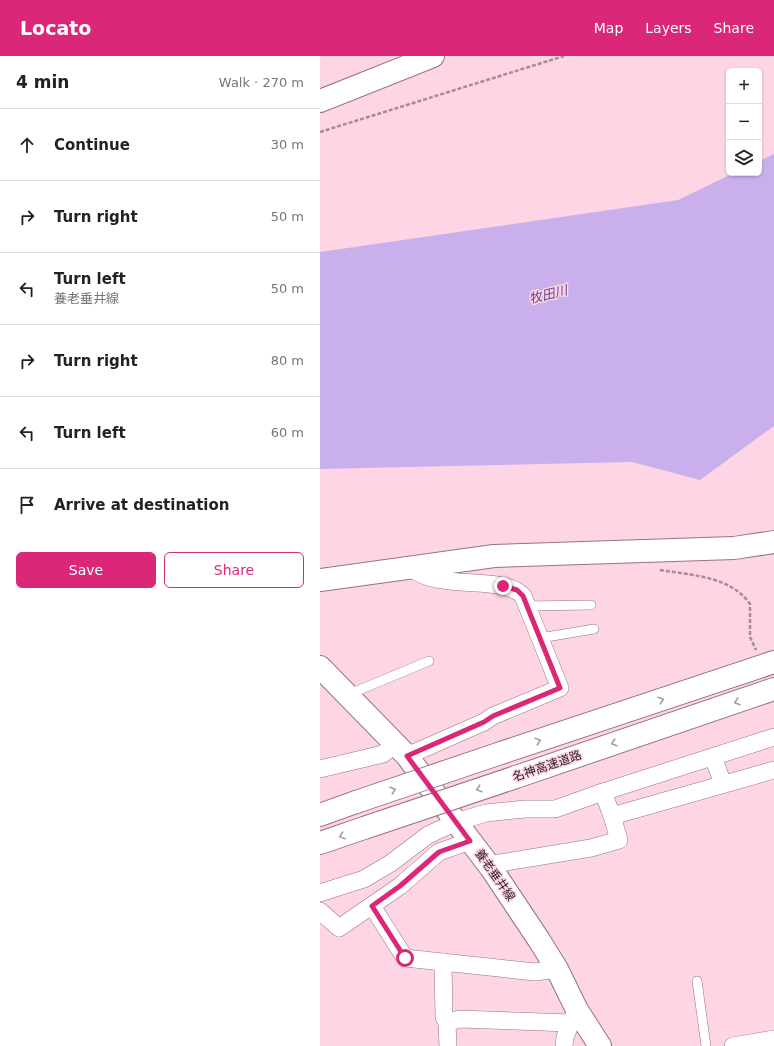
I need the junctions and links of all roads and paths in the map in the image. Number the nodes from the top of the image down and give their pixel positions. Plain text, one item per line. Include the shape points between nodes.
1 (433, 56) edge
2 (564, 56) edge
3 (320, 101) edge
4 (320, 132) edge
5 (774, 542) edge
6 (411, 568) junction
7 (658, 570) dead end
8 (320, 580) edge
9 (591, 605) dead end
10 (527, 606) junction
11 (594, 629) dead end
12 (540, 638) junction
13 (756, 650) dead end
14 (429, 660) dead end
15 (774, 662) edge
16 (320, 667) edge
17 (774, 689) edge
18 (347, 695) junction
19 (774, 737) edge
20 (401, 750) junction
21 (713, 757) junction
22 (320, 769) edge
23 (774, 770) edge
24 (653, 776) junction
25 (724, 784) junction
26 (603, 792) junction
27 (664, 801) junction
28 (320, 814) edge
29 (612, 816) junction
30 (456, 822) junction
31 (470, 841) junction
32 (320, 843) edge
33 (488, 865) junction
34 (320, 893) edge
35 (372, 906) junction
36 (320, 911) edge
37 (442, 962) junction
38 (557, 969) junction
39 (697, 981) dead end
40 (573, 1016) junction
41 (447, 1023) junction
42 (774, 1039) edge
43 (448, 1046) edge
44 (564, 1046) edge
45 (600, 1046) edge
46 (706, 1046) edge
47 (733, 1046) edge

1 - 3 main road
2 - 4 path
5 - 6 main road via 734,548 494,556
6 - 8 main road
6 - 10 street via 420,575 438,580 503,586 517,590
7 - 13 path via 696,576 734,588 750,604 750,637
9 - 10 lane
10 - 12 street
11 - 12 lane
12 - 20 street via 560,688 484,722
14 - 18 lane
28 -> 15 main road, bridge
16 - 18 main road, 養老垂井線
17 -> 32 main road, 名神高速道路, bridge
18 - 20 main road, 養老垂井線
19 - 21 street
20 - 22 street
20 - 30 main road, 養老垂井線
21 - 24 street
21 - 25 street
23 - 25 street
24 - 26 street
24 - 27 street
25 - 27 street
26 - 29 street
26 - 30 street via 555,809 486,813
27 - 29 street
29 - 33 street via 619,840 591,848
30 - 31 main road, 養老垂井線
30 - 34 street via 428,835 391,863 364,879
31 - 33 main road, 養老垂井線
31 - 35 street via 439,852
33 - 38 main road, 養老垂井線
35 - 36 street via 339,928
35 - 37 street via 405,958
37 - 38 street via 535,972
37 - 41 street via 444,1017
38 - 40 main road, 養老垂井線
39 - 46 lane
40 - 41 street via 459,1019
40 - 44 street
40 - 45 main road, 養老垂井線
41 - 43 street
42 - 47 street

